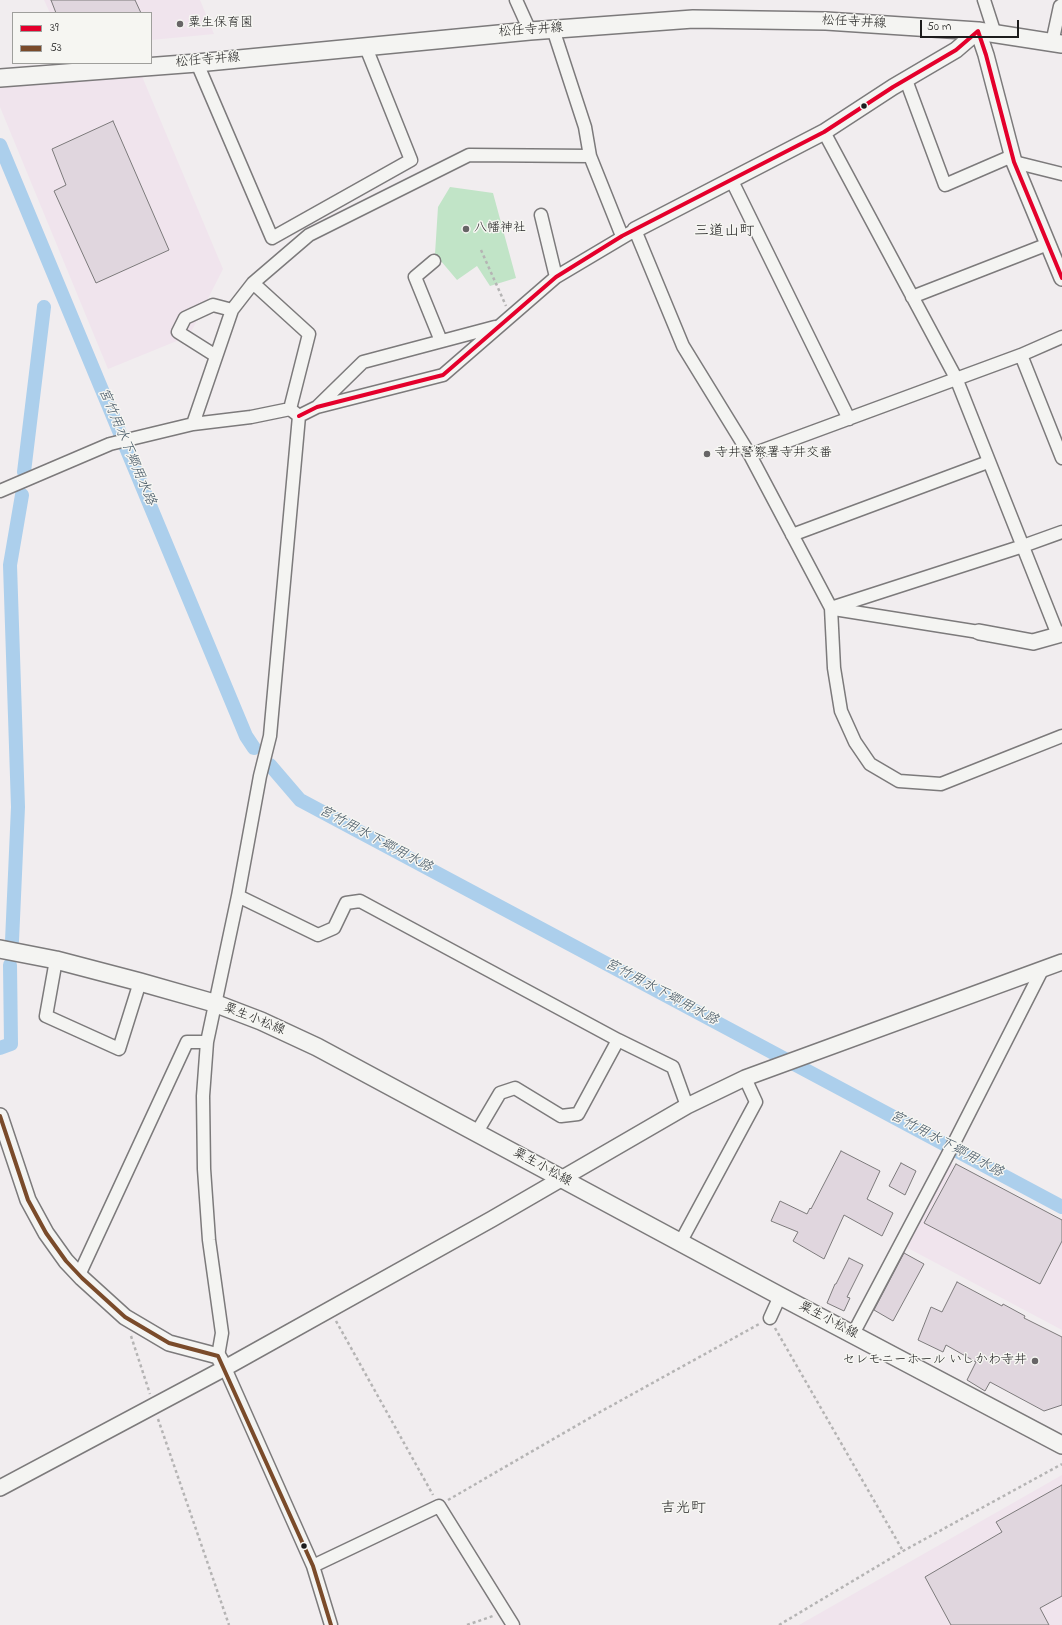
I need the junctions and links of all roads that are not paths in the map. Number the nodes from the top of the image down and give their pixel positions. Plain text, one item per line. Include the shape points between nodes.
1 (516, 0) edge
2 (984, 0) edge
3 (1062, 5) edge
4 (553, 30) junction
5 (530, 31) junction
6 (987, 32) junction
7 (1057, 43) edge
8 (365, 45) junction
9 (197, 62) junction
10 (0, 78) edge
11 (906, 80) junction
12 (824, 132) junction
13 (590, 156) junction
14 (1013, 159) junction
15 (1062, 174) edge
16 (731, 179) junction
17 (541, 215) dead end
18 (628, 233) junction
19 (1048, 244) junction
20 (434, 261) dead end
21 (556, 277) junction
22 (1062, 278) edge
23 (253, 284) junction
24 (912, 297) junction
25 (232, 310) junction
26 (498, 326) junction
27 (1062, 337) edge
28 (441, 341) junction
29 (1021, 354) junction
30 (216, 356) junction
31 (956, 378) junction
32 (317, 407) junction
33 (295, 413) junction
34 (849, 419) junction
35 (194, 424) junction
36 (750, 455) junction
37 (1062, 458) edge
38 (988, 462) junction
39 (1, 489) edge
40 (1062, 532) edge
41 (792, 535) junction
42 (1023, 546) junction
43 (831, 608) junction
44 (978, 632) joint
45 (1060, 634) edge
46 (1062, 736) edge
47 (238, 896) junction
48 (0, 949) edge
49 (56, 960) junction
50 (1062, 962) edge
51 (1042, 970) junction
52 (140, 982) junction
53 (214, 1003) junction
54 (618, 1040) junction
55 (207, 1042) junction
56 (745, 1078) junction
57 (687, 1106) junction
58 (0, 1116) edge
59 (477, 1132) junction
60 (562, 1179) junction
61 (680, 1242) junction
62 (79, 1275) junction
63 (780, 1296) junction
64 (770, 1318) road end
65 (853, 1334) junction
66 (222, 1362) junction
67 (1062, 1445) edge
68 (0, 1488) edge
69 (313, 1566) junction
70 (331, 1625) edge
71 (513, 1625) edge

1 - 5 street
2 - 6 street
3 - 7 street
4 - 5 main road, 松任寺井線
4 - 6 main road, 松任寺井線 via 693,19 826,21
4 - 13 street via 586,127
5 - 8 main road, 松任寺井線
6 - 7 main road, 松任寺井線
6 - 11 street
6 - 14 street via 986,55
8 - 9 main road, 松任寺井線
8 - 9 street via 411,160 272,238
9 - 10 main road, 松任寺井線
11 - 12 street
11 - 14 street via 945,185
12 - 16 street
12 - 24 street
13 - 18 street
13 - 23 street via 469,155 309,235
14 - 15 street
14 - 19 street
16 - 18 street
16 - 34 street
17 - 21 street
18 - 21 street
18 - 36 street via 683,346
19 - 22 street
19 - 24 street
20 - 28 street via 415,277
21 - 26 street
23 - 25 street
23 - 33 street via 309,334
24 - 31 street
25 - 30 street
25 - 30 street via 213,305 185,318 178,332
26 - 28 street
26 - 32 street via 442,375
27 - 29 street
28 - 32 street via 364,362
29 - 31 street
29 - 37 street
30 - 35 street
31 - 34 street
31 - 38 street
32 - 33 street
33 - 35 street
33 - 47 street via 270,736
34 - 36 street
35 - 39 street via 110,444
36 - 41 street
38 - 41 street
38 - 42 street
40 - 42 street
41 - 43 street
42 - 43 street
42 - 45 street
43 - 44 street
43 - 46 street via 834,668 841,711 855,742 870,764 899,781 941,784
44 - 45 street via 1033,642
47 - 53 street
47 - 54 street via 318,935 334,928 346,903 360,901
48 - 49 main road, 粟生小松線
49 - 52 main road, 粟生小松線
49 - 52 street via 46,1016 119,1048
50 - 51 street
51 - 56 street
51 - 65 street
52 - 53 main road, 粟生小松線
53 - 55 street
53 - 59 main road, 粟生小松線 via 262,1021 317,1047
54 - 57 street via 673,1066
54 - 59 street via 578,1114 561,1116 515,1088 500,1093
55 - 62 street via 187,1042
55 - 66 street via 203,1096 204,1169 209,1240 222,1333
56 - 57 street
56 - 61 street via 756,1102
57 - 60 street
58 - 62 street via 28,1200 66,1262
59 - 60 main road, 粟生小松線
60 - 61 main road, 粟生小松線
60 - 66 street via 329,1309
61 - 63 main road, 粟生小松線
62 - 66 street via 124,1317 169,1343
63 - 64 street
63 - 65 main road, 粟生小松線
65 - 67 main road, 粟生小松線
66 - 68 street via 154,1406
66 - 69 street
69 - 70 street
69 - 71 street via 439,1506

